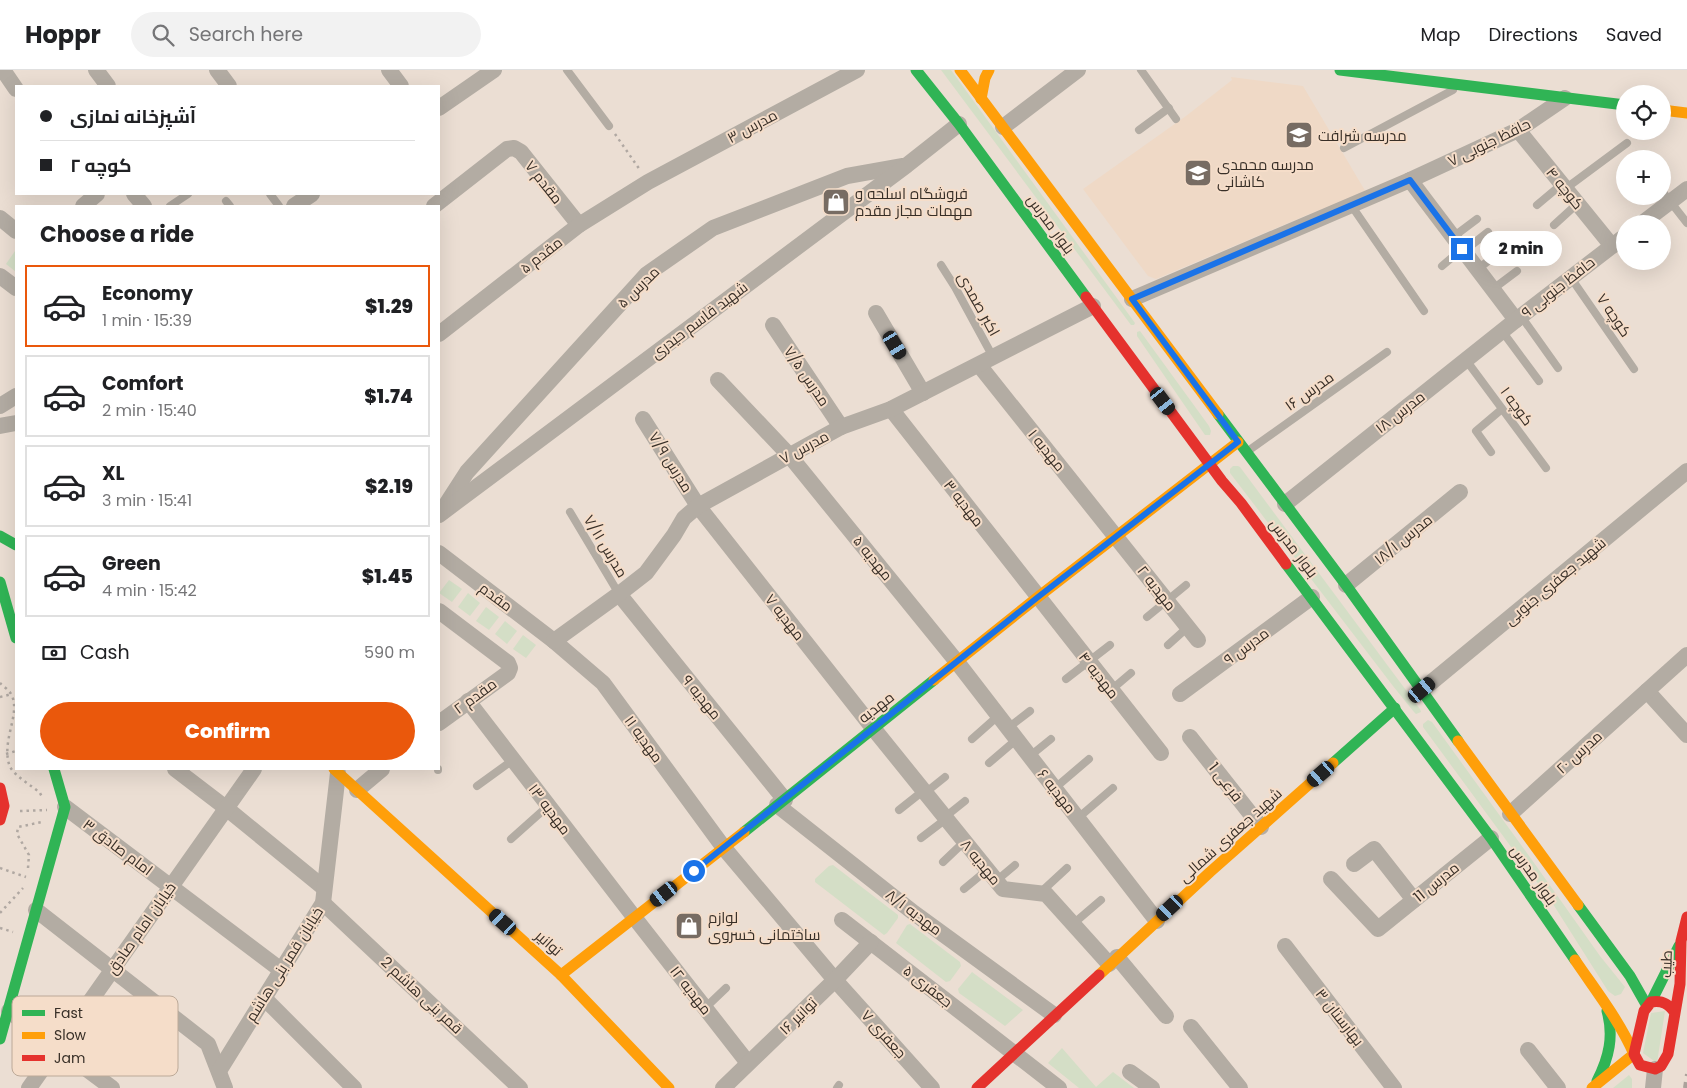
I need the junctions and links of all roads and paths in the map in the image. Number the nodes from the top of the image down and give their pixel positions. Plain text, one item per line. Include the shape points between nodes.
1 (3, 70) edge
2 (96, 70) edge
3 (389, 70) edge
4 (494, 70) edge
5 (568, 70) edge
6 (857, 70) edge
7 (916, 70) edge
8 (960, 70) edge
9 (989, 70) edge
10 (1078, 70) edge
11 (1141, 70) edge
12 (1340, 70) edge
13 (107, 85) edge
14 (400, 85) edge
15 (1463, 86) junction
16 (15, 88) edge
17 (981, 98) junction
18 (1565, 98) junction
19 (1616, 104) edge
20 (440, 107) edge
21 (1169, 108) junction
22 (1671, 111) edge
23 (1687, 113) edge
24 (1176, 118) dead end
25 (959, 124) junction
26 (610, 126) joint
27 (1003, 127) junction
28 (1139, 130) dead end
29 (1518, 130) junction
30 (1626, 143) dead end
31 (1344, 148) dead end
32 (907, 165) junction
33 (1410, 180) junction
34 (648, 182) junction
35 (1563, 186) junction
36 (1687, 189) edge
37 (135, 195) edge
38 (186, 195) edge
39 (309, 195) edge
40 (1671, 195) edge
41 (1671, 201) edge
42 (1577, 204) junction
43 (143, 205) edge
44 (172, 205) edge
45 (295, 205) edge
46 (435, 205) edge
47 (1351, 205) junction
48 (1537, 205) dead end
49 (1659, 205) edge
50 (1649, 215) edge
51 (0, 218) edge
52 (1477, 219) dead end
53 (1687, 223) edge
54 (579, 225) junction
55 (1554, 225) dead end
56 (15, 230) edge
57 (1488, 232) dead end
58 (1616, 239) edge
59 (1616, 243) edge
60 (1460, 245) junction
61 (1502, 250) dead end
62 (941, 265) dead end
63 (1442, 266) dead end
64 (1478, 269) junction
65 (1517, 270) dead end
66 (0, 276) edge
67 (1571, 278) junction
68 (15, 287) edge
69 (1493, 289) junction
70 (1132, 299) junction
71 (1093, 306) junction
72 (1424, 310) dead end
73 (876, 313) dead end
74 (1518, 318) junction
75 (773, 325) dead end
76 (1502, 331) junction
77 (440, 333) edge
78 (1387, 352) dead end
79 (1466, 360) junction
80 (986, 361) junction
81 (1558, 368) dead end
82 (1634, 369) dead end
83 (718, 380) dead end
84 (1539, 381) dead end
85 (923, 393) junction
86 (15, 397) edge
87 (0, 406) edge
88 (891, 409) junction
89 (1502, 409) junction
90 (643, 419) dead end
91 (15, 423) edge
92 (0, 426) edge
93 (842, 427) junction
94 (1182, 427) junction
95 (1238, 442) junction
96 (1246, 452) junction
97 (1491, 452) dead end
98 (1190, 454) dead end
99 (789, 455) junction
100 (1209, 464) junction
101 (1184, 468) dead end
102 (1546, 468) dead end
103 (1687, 471) edge
104 (1460, 492) dead end
105 (1167, 496) junction
106 (1241, 503) junction
107 (1284, 504) junction
108 (698, 506) junction
109 (440, 512) edge
110 (440, 512) edge
111 (570, 512) dead end
112 (0, 536) edge
113 (1116, 536) junction
114 (15, 544) edge
115 (440, 554) edge
116 (0, 582) edge
117 (1186, 585) dead end
118 (1346, 585) junction
119 (619, 594) junction
120 (1038, 597) junction
121 (1312, 597) junction
122 (1167, 601) junction
123 (1147, 617) dead end
124 (442, 618) edge
125 (15, 634) edge
126 (1193, 634) joint
127 (554, 641) junction
128 (1168, 644) dead end
129 (1110, 645) dead end
130 (1687, 655) edge
131 (1088, 661) junction
132 (957, 662) junction
133 (1131, 673) dead end
134 (1066, 679) dead end
135 (1111, 690) junction
136 (1422, 690) junction
137 (1647, 690) junction
138 (12, 694) dead end
139 (1180, 694) dead end
140 (0, 697) edge
141 (468, 701) junction
142 (1396, 708) junction
143 (1030, 711) dead end
144 (440, 722) edge
145 (873, 728) junction
146 (1008, 728) junction
147 (1687, 735) edge
148 (1190, 737) dead end
149 (972, 739) dead end
150 (1051, 739) dead end
151 (15, 751) edge
152 (1160, 753) dead end
153 (6, 754) dead end
154 (1030, 756) junction
155 (1089, 759) dead end
156 (513, 760) junction
157 (989, 762) dead end
158 (54, 770) edge
159 (176, 770) edge
160 (253, 770) edge
161 (381, 770) edge
162 (336, 771) edge
163 (944, 777) dead end
164 (477, 786) dead end
165 (0, 788) edge
166 (1055, 788) junction
167 (1113, 788) dead end
168 (357, 790) junction
169 (924, 792) junction
170 (965, 801) dead end
171 (781, 803) junction
172 (548, 806) junction
173 (65, 807) junction
174 (226, 808) junction
175 (48, 810) dead end
176 (899, 810) dead end
177 (1510, 814) junction
178 (2, 816) edge
179 (945, 818) junction
180 (1078, 818) junction
181 (1261, 827) junction
182 (921, 838) dead end
183 (1491, 838) junction
184 (511, 839) dead end
185 (964, 842) junction
186 (724, 848) junction
187 (943, 862) dead end
188 (1354, 864) dead end
189 (1015, 865) dead end
190 (0, 868) edge
191 (1067, 868) dead end
192 (992, 876) junction
193 (26, 877) dead end
194 (1331, 879) dead end
195 (171, 887) junction
196 (964, 889) dead end
197 (1040, 894) junction
198 (323, 896) junction
199 (1101, 900) dead end
200 (1414, 900) junction
201 (36, 910) junction
202 (1687, 917) edge
203 (634, 918) junction
204 (842, 920) dead end
205 (1157, 921) junction
206 (1073, 924) junction
207 (1681, 941) junction
208 (871, 942) junction
209 (1285, 946) dead end
210 (1113, 961) junction
211 (113, 968) junction
212 (281, 970) junction
213 (561, 975) junction
214 (1630, 976) junction
215 (835, 980) junction
216 (726, 988) dead end
217 (13, 996) edge
218 (93, 996) edge
219 (148, 996) edge
220 (264, 998) junction
221 (12, 1000) edge
222 (1604, 1001) junction
223 (1649, 1004) junction
224 (705, 1008) junction
225 (9, 1011) junction
226 (12, 1013) edge
227 (1675, 1013) junction
228 (1054, 1015) junction
229 (1166, 1016) dead end
230 (178, 1020) edge
231 (1192, 1027) dead end
232 (0, 1039) edge
233 (1528, 1050) dead end
234 (1013, 1053) junction
235 (1634, 1054) junction
236 (748, 1063) junction
237 (1655, 1069) junction
238 (219, 1071) junction
239 (1130, 1072) dead end
240 (37, 1076) edge
241 (96, 1076) edge
242 (731, 1085) edge
243 (29, 1088) edge
244 (112, 1088) edge
245 (224, 1088) edge
246 (354, 1088) edge
247 (520, 1088) edge
248 (669, 1088) edge
249 (932, 1088) edge
250 (976, 1088) edge
251 (1059, 1088) edge
252 (1152, 1088) edge
253 (1240, 1088) edge
254 (1394, 1088) edge
255 (1558, 1088) edge
256 (1592, 1088) edge
257 (1652, 1088) edge

1 - 16 street
2 - 13 street
3 - 14 street
4 - 20 street
5 - 26 lane
6 - 34 street, مدرس ۳
7 - 25 street, بلوار مدرس
8 - 17 street, بلوار مدرس
9 - 17 street
10 - 27 street
11 - 21 lane
12 - 15 street
15 - 18 street
15 - 31 lane
17 - 27 street, بلوار مدرس
18 - 19 street
18 - 29 street, حافظ جنوبی ۷
21 - 24 lane
21 - 28 lane
22 - 23 street
25 - 32 street, شهید قاسم حیدری
25 - 71 street, بلوار مدرس
26 - 34 path
27 - 70 street, بلوار مدرس
29 - 33 street, حافظ جنوبی ۷
29 - 35 street, کوچه ۴
30 - 35 lane
32 - 109 street, شهید قاسم حیدری
32 - 110 street, مدرس ۵ via 847,176 713,228 648,274 467,472
33 - 47 street, حافظ جنوبی ۷
33 - 60 street
34 - 54 street, مقدم ۵
35 - 42 street, کوچه ۴
35 - 48 lane
36 - 40 street
37 - 43 street
38 - 44 lane
39 - 45 street
41 - 53 lane
42 - 55 lane
42 - 58 street, کوچه ۴
46 - 54 street, مقدم ۷ via 507,149 514,148 521,152
47 - 70 street, حافظ جنوبی ۷
47 - 72 lane
49 - 50 street
51 - 56 street
52 - 60 lane
54 - 77 street, مقدم ۵
57 - 60 lane
59 - 67 street, حافظ جنوبی ۹
60 - 63 lane
60 - 64 street
61 - 64 lane
62 - 80 lane, اکبر صمدی via 955,286
64 - 69 street
65 - 69 lane
66 - 68 street
67 - 74 street, حافظ جنوبی ۹
67 - 82 lane, کوچه ۷
69 - 74 street
70 - 95 street, بلوار مدرس
71 - 80 street, مدرس ۷
71 - 94 street, بلوار مدرس
73 - 85 street
74 - 76 street, مدرس ۱۸
74 - 81 lane
75 - 93 street, مدرس ۷/۵
76 - 79 street, مدرس ۱۸
76 - 84 lane
78 - 96 lane, مدرس ۱۶
79 - 89 lane, کوچه ۱
79 - 107 street, مدرس ۱۸
80 - 85 street, مدرس ۷
80 - 113 street, مهدیه ۱
83 - 99 street, مهدیه ۵
85 - 88 street, مدرس ۷
86 - 87 street
88 - 93 street, مدرس ۷
88 - 120 street, مهدیه ۳
89 - 97 lane via 1476,431
89 - 102 lane, کوچه ۱
90 - 108 street, مدرس ۷/۹
91 - 92 street
93 - 99 street, مدرس ۷
94 - 98 street
94 - 100 street, بلوار مدرس
95 - 96 street, بلوار مدرس
95 - 100 street, مهدیه
96 - 107 street, بلوار مدرس
99 - 108 street, مدرس ۷
99 - 132 street, مهدیه ۵
100 - 105 street, مهدیه
100 - 106 street, بلوار مدرس
101 - 105 street
103 - 136 street, شهید جعفری جنوبی
104 - 118 street, مدرس ۱۸/۱
105 - 106 street via 1179,489 1207,487 1226,493
105 - 113 street, مهدیه
106 - 121 street, بلوار مدرس
107 - 118 street, بلوار مدرس
108 - 119 street, مدرس ۷ via 684,518 646,573
108 - 145 street, مهدیه ۷
111 - 119 lane, مدرس ۷/۱۱
112 - 114 street
113 - 120 street, مهدیه
113 - 122 street, مهدیه ۲
115 - 127 street, مقدم
116 - 125 street
117 - 122 lane
118 - 136 street, بلوار مدرس
119 - 127 street, مدرس ۷
119 - 171 street, مهدیه ۹
120 - 131 street, مهدیه ۴
120 - 132 street, مهدیه
121 - 139 street, مدرس ۹
121 - 142 street, بلوار مدرس
122 - 123 lane
122 - 126 street, مهدیه ۲
124 - 141 street, مقدم ۲ via 508,663 510,668
126 - 128 lane
127 - 186 street, مهدیه ۱۱ via 609,690
129 - 131 lane
130 - 137 street, مدرس ۲۰
131 - 134 lane
131 - 135 street, مهدیه ۴
132 - 145 street, مهدیه
132 - 146 street, مهدیه ۶
133 - 135 lane
135 - 152 street, مهدیه ۴
136 - 177 street, بلوار مدرس
137 - 147 street
137 - 177 street, مدرس ۲۰
138 - 140 path
141 - 144 street, مقدم ۲
141 - 156 street, مهدیه ۱۳
142 - 181 street, شهید جعفری شمالی
142 - 183 street, بلوار مدرس
143 - 146 lane
145 - 169 street, مهدیه ۸
145 - 171 street, مهدیه
146 - 149 lane
146 - 154 street, مهدیه ۶
146 - 157 lane
148 - 181 street, فرعی 1
150 - 154 lane
151 - 153 path
154 - 166 street, مهدیه ۶
155 - 166 lane
156 - 164 lane
156 - 172 street, مهدیه ۱۳
158 - 173 street
159 - 174 street, قمر بنی هاشم 2
160 - 174 street, خیابان امام صادق
161 - 168 street
162 - 168 street, توانیر
162 - 198 street, خیابان قمر بنی هاشم
163 - 169 lane
165 - 178 street via 4,802
166 - 180 street, مهدیه ۶
167 - 180 lane
168 - 213 street, توانیر
169 - 176 lane
169 - 179 street, مهدیه ۸
170 - 179 lane
171 - 186 street, مهدیه
171 - 228 street, مهدیه ۸/۱ via 914,913
172 - 184 lane
172 - 203 street, مهدیه ۱۳
173 - 195 street, امام صادق ۳
173 - 201 street
174 - 195 street, خیابان امام صادق
174 - 198 street, قمر بنی هاشم 2 via 274,848
175 - 178 path
177 - 214 street, بلوار مدرس
179 - 182 lane
179 - 185 street, مهدیه ۸
180 - 205 street, مهدیه ۶
181 - 205 street, شهید جعفری شمالی
183 - 200 street, مدرس 11
183 - 222 street, بلوار مدرس
185 - 187 lane
185 - 192 street, مهدیه ۸
186 - 203 street, مهدیه
186 - 215 street, مهدیه ۱۱
188 - 200 street via 1374,848
189 - 192 lane
190 - 193 path
191 - 197 lane
192 - 196 lane
192 - 197 street, مهدیه ۸ via 1003,889
194 - 200 street, مدرس 11 via 1378,929
195 - 211 street, خیابان امام صادق
195 - 212 street, امام صادق ۳
197 - 206 street, مهدیه ۸ via 1046,894
198 - 212 street, خیابان قمر بنی هاشم
198 - 247 street, قمر بنی هاشم 2
199 - 206 lane
201 - 211 street
201 - 217 street
202 - 207 street, طیب
203 - 213 street, مهدیه
203 - 224 street, مهدیه ۱۲
204 - 208 street, جعفری ۵
205 - 210 street, شهید جعفری شمالی
206 - 210 street, مهدیه ۸
207 - 223 street
207 - 227 street, طیب via 1680,984
208 - 215 street, توانیر ۱۶
208 - 234 street, جعفری ۵
209 - 254 street, بهارستان ۳
210 - 228 street, شهید جعفری شمالی
210 - 229 street, مهدیه ۸
211 - 218 street, خیابان امام صادق
211 - 219 street
212 - 220 street, خیابان قمر بنی هاشم
213 - 248 street, توانیر
214 - 222 street via 1633,986 1625,1002 1613,1004
214 - 223 street, بلوار مدرس
215 - 236 street, توانیر ۱۶
215 - 249 street, جعفری ۷
216 - 224 lane
220 - 238 street, خیابان قمر بنی هاشم
220 - 246 street
221 - 225 street
222 - 235 street, بلوار مدرس
222 - 256 street via 1611,1050 1606,1066
223 - 227 street via 1661,1001
223 - 235 street via 1644,1011
224 - 236 street, مهدیه ۱۲
225 - 226 street
225 - 232 street
227 - 237 street, طیب via 1668,1054 1661,1066
228 - 234 street, شهید جعفری شمالی
230 - 238 street via 208,1044
231 - 253 street
233 - 255 street
234 - 250 street, شهید جعفری شمالی
234 - 251 street, جعفری ۵
235 - 237 street via 1640,1065
235 - 256 street
236 - 242 street, توانیر ۱۶
237 - 257 street
238 - 245 street
239 - 252 street
240 - 243 street, خیابان امام صادق
241 - 244 street

